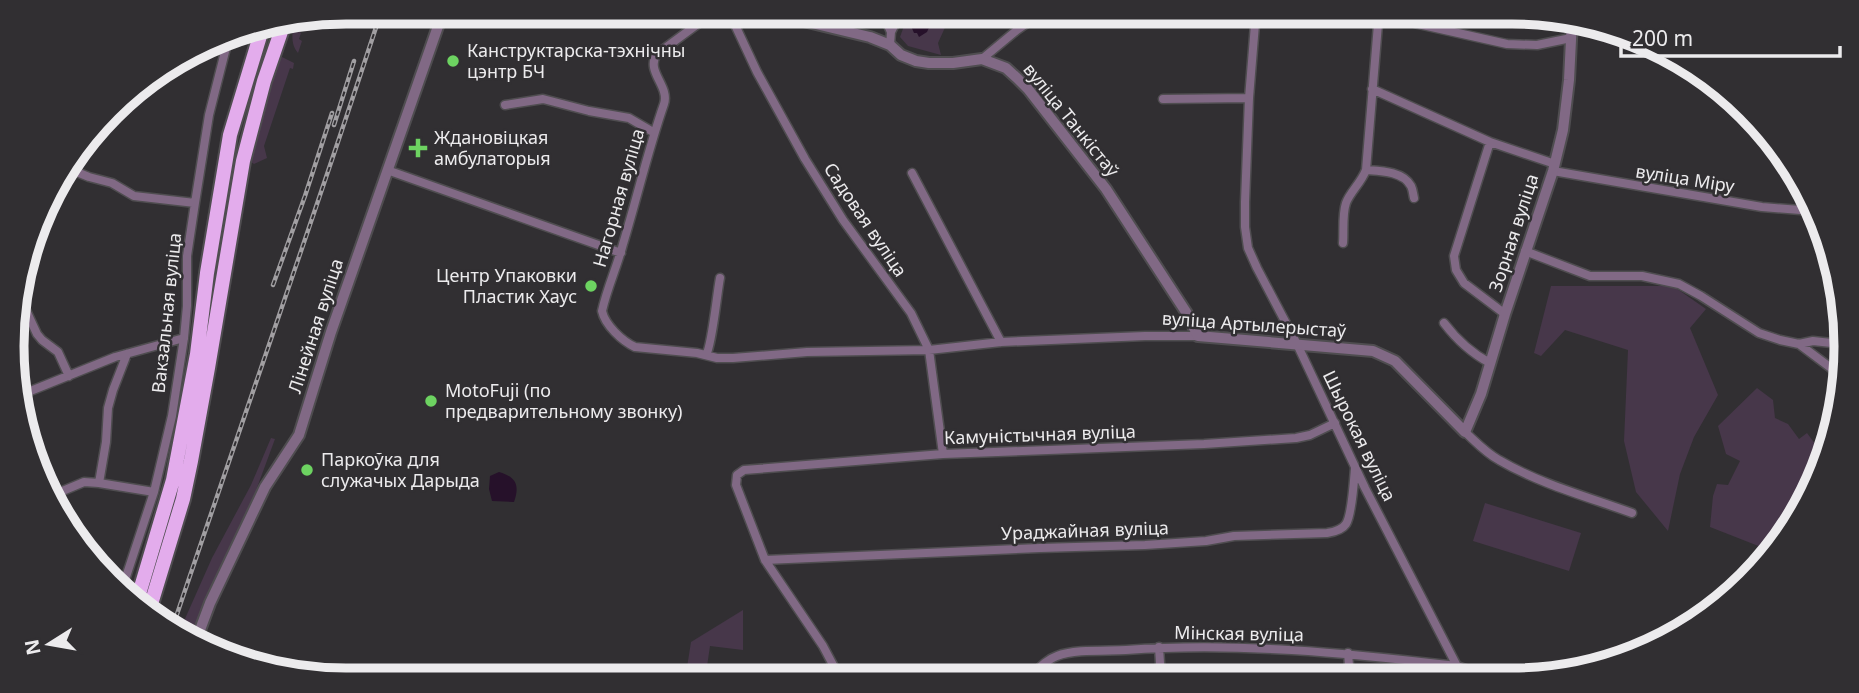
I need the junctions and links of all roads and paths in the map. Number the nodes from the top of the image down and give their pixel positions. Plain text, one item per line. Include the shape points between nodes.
1 (439, 24) edge
2 (698, 24) edge
3 (735, 24) edge
4 (816, 24) edge
5 (887, 24) edge
6 (895, 24) edge
7 (1026, 24) edge
8 (1254, 24) edge
9 (1379, 24) edge
10 (1418, 24) edge
11 (1571, 30) edge
12 (281, 32) edge
13 (891, 32) junction
14 (260, 36) edge
15 (1571, 38) junction
16 (890, 45) junction
17 (227, 48) edge
18 (982, 60) junction
19 (1371, 89) junction
20 (1249, 98) junction
21 (1163, 99) dead end
22 (505, 105) dead end
23 (653, 132) junction
24 (1490, 142) junction
25 (1554, 168) junction
26 (387, 170) junction
27 (1366, 170) junction
28 (76, 172) edge
29 (912, 173) dead end
30 (1414, 198) dead end
31 (195, 203) junction
32 (1804, 210) edge
33 (1343, 243) dead end
34 (1525, 251) junction
35 (621, 253) junction
36 (720, 278) dead end
37 (26, 311) edge
38 (1505, 314) junction
39 (1444, 323) dead end
40 (1198, 337) junction
41 (184, 338) junction
42 (1001, 342) junction
43 (1834, 343) edge
44 (1297, 344) junction
45 (1799, 344) junction
46 (929, 351) junction
47 (701, 354) junction
48 (127, 355) junction
49 (1490, 363) junction
50 (1834, 372) edge
51 (69, 376) junction
52 (28, 392) edge
53 (1335, 423) junction
54 (1465, 432) junction
55 (943, 454) junction
56 (1355, 468) junction
57 (99, 483) junction
58 (60, 492) edge
59 (154, 492) junction
60 (1632, 513) dead end
61 (765, 560) junction
62 (125, 580) edge
63 (139, 593) edge
64 (151, 603) edge
65 (199, 632) edge
66 (1159, 648) junction
67 (1348, 653) junction
68 (1457, 666) junction
69 (835, 668) edge
70 (1040, 668) edge
71 (1160, 668) edge
72 (1349, 668) edge
73 (1463, 668) edge

1 - 26 street, Лінейная вуліца
2 - 23 street, Нагорная вуліца via 653,60 665,99
3 - 46 street, Садовая вуліца via 805,159 911,313
4 - 16 street, вуліца Танкістаў
5 - 13 street
6 - 13 street
7 - 18 street
8 - 20 street, Шырокая вуліца
9 - 19 street
10 - 15 street via 1507,44 1537,45
11 - 15 street, Зорная вуліца
12 - 64 highway via 243,160 191,461
13 - 16 street
14 - 63 highway via 230,135 173,480
15 - 25 street, Зорная вуліца via 1563,130
16 - 18 street, вуліца Танкістаў via 901,55 929,63
17 - 31 street, Вакзальная вуліца via 209,115
18 - 40 street, вуліца Танкістаў via 1006,68 1017,78 1106,189
19 - 24 street, Зорная вуліца
19 - 27 street
20 - 21 street
20 - 44 street, Шырокая вуліца via 1248,248
22 - 23 street via 543,99 629,118
23 - 35 street, Нагорная вуліца
24 - 25 street, Зорная вуліца
24 - 38 street, Зорная вуліца via 1454,256 1464,283
25 - 32 street, вуліца Міру via 1762,207
25 - 34 street, Зорная вуліца
26 - 35 street
26 - 65 street, Лінейная вуліца via 299,435 265,488
27 - 30 street via 1401,176 1410,184
27 - 33 street via 1346,204
28 - 31 street via 134,196
29 - 42 street
31 - 41 street, Вакзальная вуліца via 187,256
34 - 38 street, Зорная вуліца
34 - 45 street via 1590,276 1642,275 1679,284 1759,333
35 - 47 street, Нагорная вуліца via 605,298 604,319 628,344
36 - 47 street via 710,349
37 - 51 street via 37,334 58,352
38 - 49 street, Зорная вуліца
39 - 49 street via 1473,354
40 - 42 street, вуліца Артылерыстаў
40 - 44 street, вуліца Артылерыстаў
41 - 48 street
41 - 59 street, Вакзальная вуліца
42 - 46 street, вуліца Артылерыстаў
43 - 45 street
44 - 53 street, Шырокая вуліца
44 - 54 street, вуліца Артылерыстаў via 1373,351 1395,361
45 - 50 street
46 - 47 street, вуліца Артылерыстаў via 733,358
46 - 55 street, Садовая вуліца
48 - 51 street
48 - 57 street via 108,408
49 - 54 street, Зорная вуліца
51 - 52 street
53 - 55 street, Камуністычная вуліца via 1296,438
53 - 56 street, Шырокая вуліца
54 - 60 street, вуліца Артылерыстаў via 1498,460
55 - 61 street, Камуністычная вуліца via 744,470 737,475 736,485
56 - 61 street, Ураджайная вуліца via 1346,525 1327,533
56 - 68 street, Шырокая вуліца
57 - 58 street via 84,482
57 - 59 street
59 - 62 street, Вакзальная вуліца
61 - 69 street
66 - 67 street, Мінская вуліца
66 - 70 street, Мінская вуліца via 1064,653
66 - 71 street
67 - 68 street, Мінская вуліца
67 - 72 street
68 - 73 street

